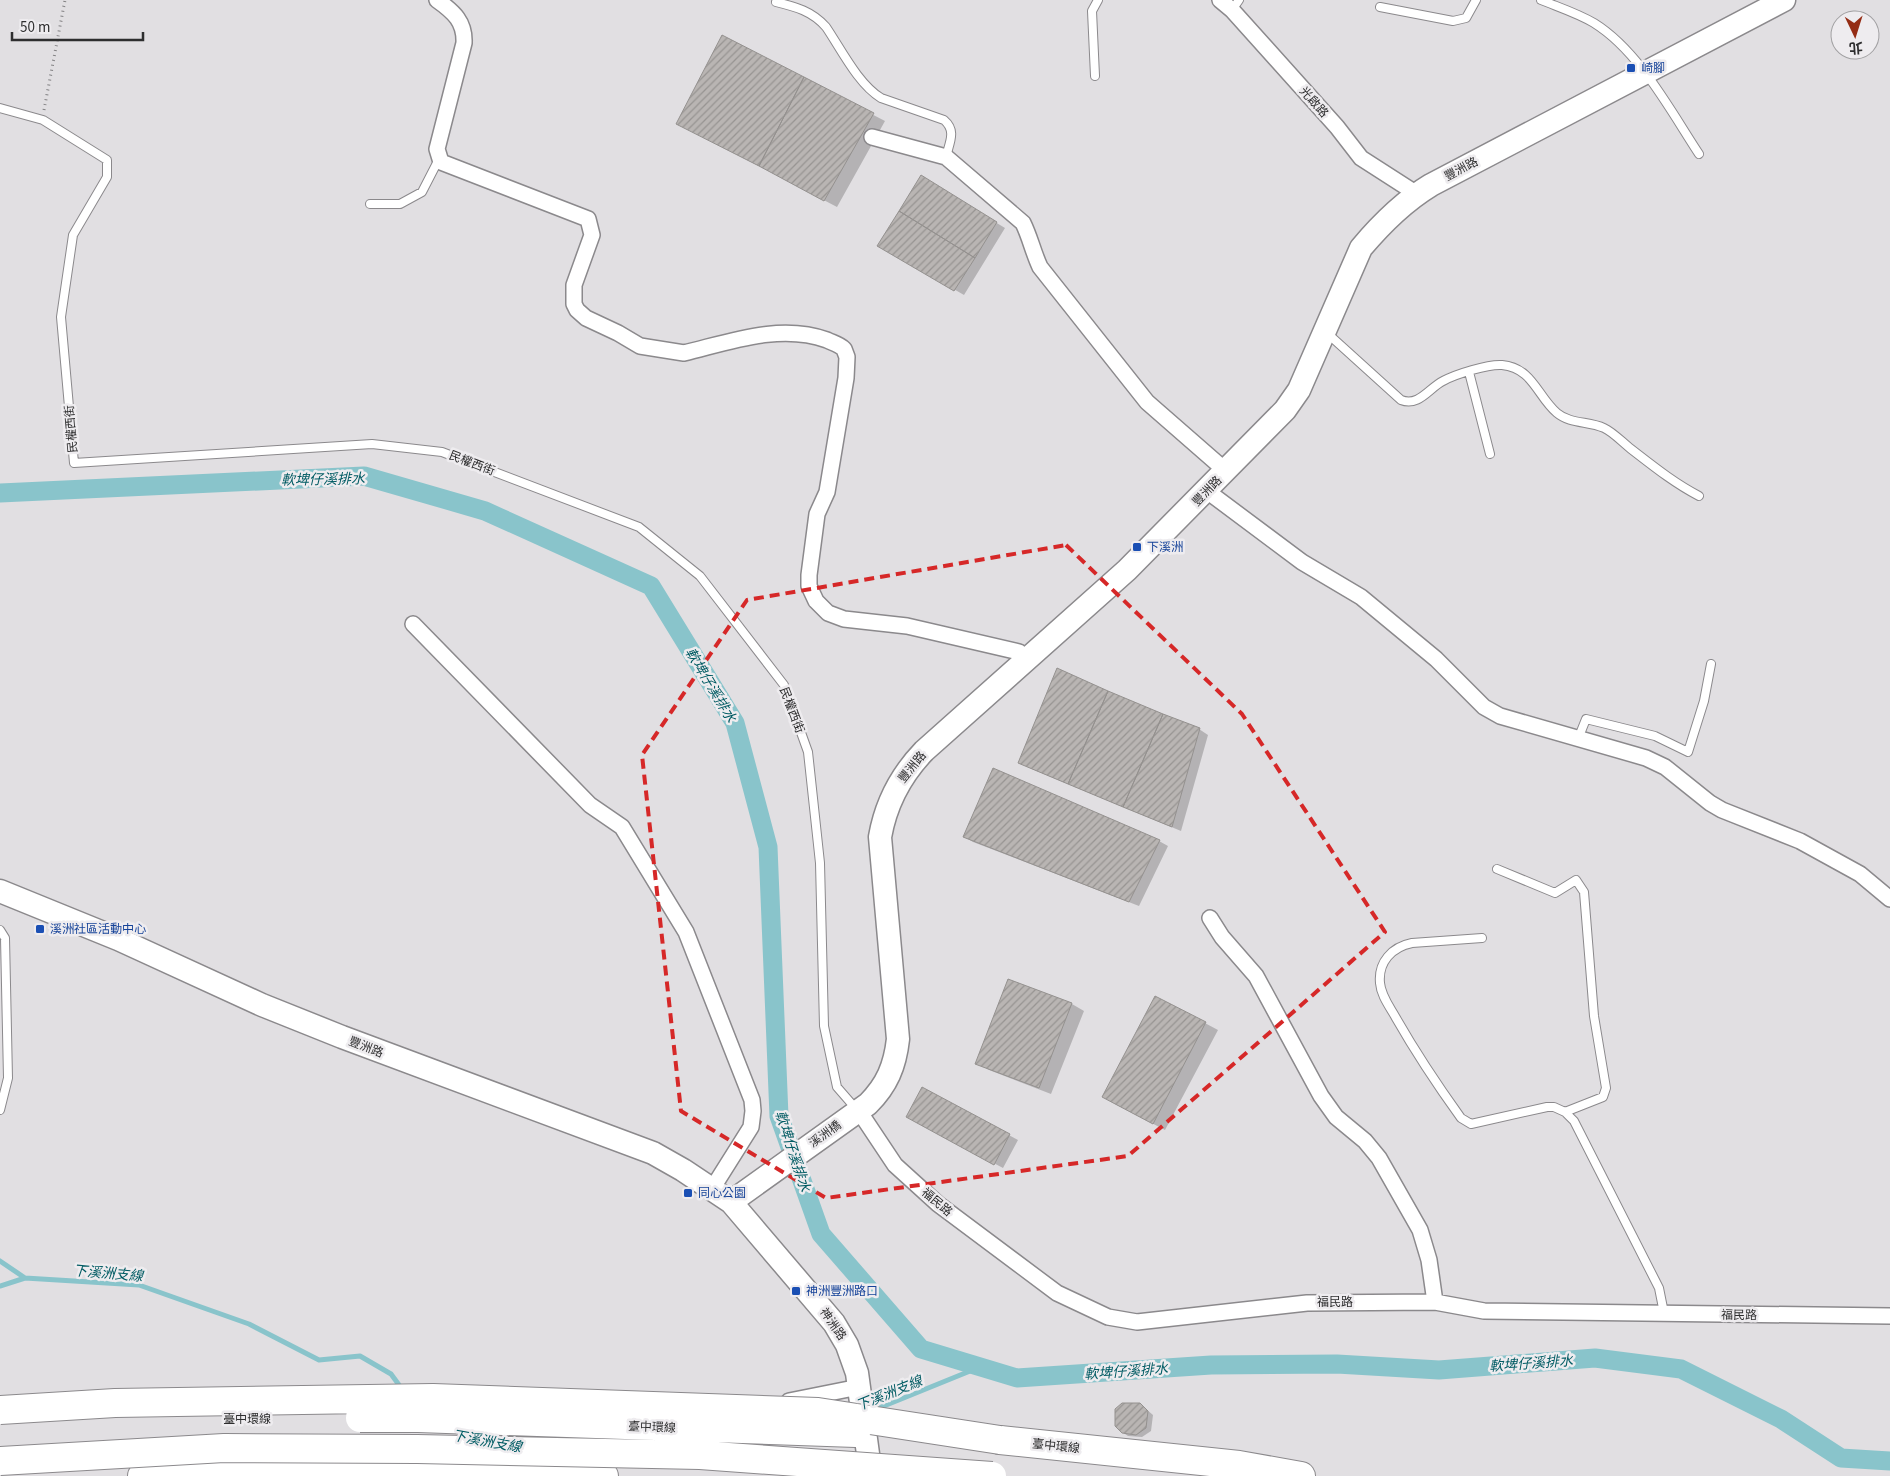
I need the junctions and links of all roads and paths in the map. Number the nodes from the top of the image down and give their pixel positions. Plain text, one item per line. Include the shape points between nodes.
1 (65, 0) edge
2 (437, 0) edge
3 (1098, 0) edge
4 (1476, 0) edge
5 (1541, 0) edge
6 (1784, 0) edge
7 (776, 2) dead end
8 (1230, 3) edge
9 (1380, 7) dead end
10 (1646, 73) junction
11 (1096, 76) dead end
12 (0, 108) edge
13 (43, 120) junction
14 (872, 137) dead end
15 (1699, 154) dead end
16 (946, 157) junction
17 (439, 159) junction
18 (1417, 194) junction
19 (370, 204) dead end
20 (1325, 331) junction
21 (1469, 372) junction
22 (1490, 454) dead end
23 (1226, 471) junction
24 (1207, 491) junction
25 (1699, 496) dead end
26 (413, 624) dead end
27 (1026, 660) junction
28 (1711, 664) dead end
29 (1578, 739) junction
30 (1497, 870) dead end
31 (0, 891) edge
32 (1890, 899) edge
33 (1210, 918) dead end
34 (0, 930) edge
35 (1482, 938) dead end
36 (0, 1110) edge
37 (1565, 1112) junction
38 (853, 1115) junction
39 (712, 1189) junction
40 (731, 1202) junction
41 (1435, 1302) junction
42 (1664, 1313) junction
43 (1890, 1316) edge
44 (859, 1387) junction
45 (0, 1410) edge
46 (0, 1419) edge
47 (0, 1426) edge
48 (1000, 1440) junction
49 (0, 1461) edge
50 (142, 1476) edge
51 (604, 1476) edge
52 (871, 1476) edge
53 (992, 1476) edge
54 (1301, 1476) edge

1 - 13 path
2 - 17 street via 456,14 464,35 437,149
3 - 11 lane via 1092,12
4 - 9 lane via 1466,18 1453,21
5 - 10 lane via 1594,23
6 - 10 street, 豐洲路
7 - 16 lane via 803,9 820,19 860,80 873,93 944,120 952,131
8 - 18 street, 光啟路 via 1361,158
10 - 15 lane
10 - 18 street, 豐洲路
12 - 13 lane, 民權西街
13 - 38 lane, 民權西街 via 107,160 107,177 73,235 61,317 74,463 372,444 442,452 639,528 700,576 784,685 808,752 820,863 824,1026 837,1087
14 - 16 street
16 - 23 street via 1023,223 1040,267 1147,402
17 - 19 lane via 422,192 400,204
17 - 27 street via 588,220 592,235 574,285 574,304 580,315 640,346 684,353 748,337 792,334 821,338 841,346 847,357 846,378 827,492 817,514 809,575 809,586 816,601 828,613 844,619 907,626 1019,652
18 - 20 street, 豐洲路 via 1390,215 1361,248
20 - 21 lane via 1401,400 1415,401 1444,381
20 - 23 street, 豐洲路 via 1292,400
21 - 22 lane
21 - 25 lane via 1492,365 1518,369 1526,374 1561,416 1604,428 1679,486
23 - 24 street, 豐洲路
24 - 27 street, 豐洲路 via 1127,570
24 - 29 street via 1302,562 1361,598 1436,660 1484,707 1500,716
26 - 39 street via 590,805 622,827 686,932 752,1100 751,1127
27 - 38 street, 豐洲路 via 918,758 900,780 886,809 880,837 898,1039 889,1076 876,1096
28 - 29 lane via 1704,701 1688,752 1655,736 1586,719
29 - 32 street via 1646,758 1665,767 1722,810 1800,841 1860,874
30 - 37 lane via 1555,893 1576,880 1584,892 1594,1016 1606,1088 1603,1097
31 - 39 street, 豐洲路 via 118,939 262,1005 653,1153
33 - 41 street via 1222,938 1256,976 1336,1118 1379,1158 1420,1230 1429,1260
34 - 36 lane via 5,938 8,1078
35 - 37 lane via 1412,943 1395,949 1381,969 1380,984 1384,998 1417,1056 1460,1118 1470,1124 1547,1107
37 - 42 lane via 1574,1121 1659,1288
38 - 40 street, 溪洲橋
38 - 41 street, 福民路 via 895,1165 938,1204 1057,1293 1108,1317 1137,1322 1307,1302
39 - 40 street, 豐洲路
40 - 44 street, 神洲路 via 834,1323 853,1358
41 - 42 street, 福民路 via 1484,1311
42 - 43 street, 福民路
44 - 46 street, bridge via 790,1402 389,1397
44 - 52 street, 神洲路
45 - 48 highway, bridge via 115,1403 433,1398 818,1412
47 - 48 highway, 臺中環線, bridge via 107,1419 418,1418
48 - 54 highway, 臺中環線 via 1239,1465
49 - 53 highway, bridge via 224,1448 417,1449 700,1455
50 - 51 highway via 429,1470

